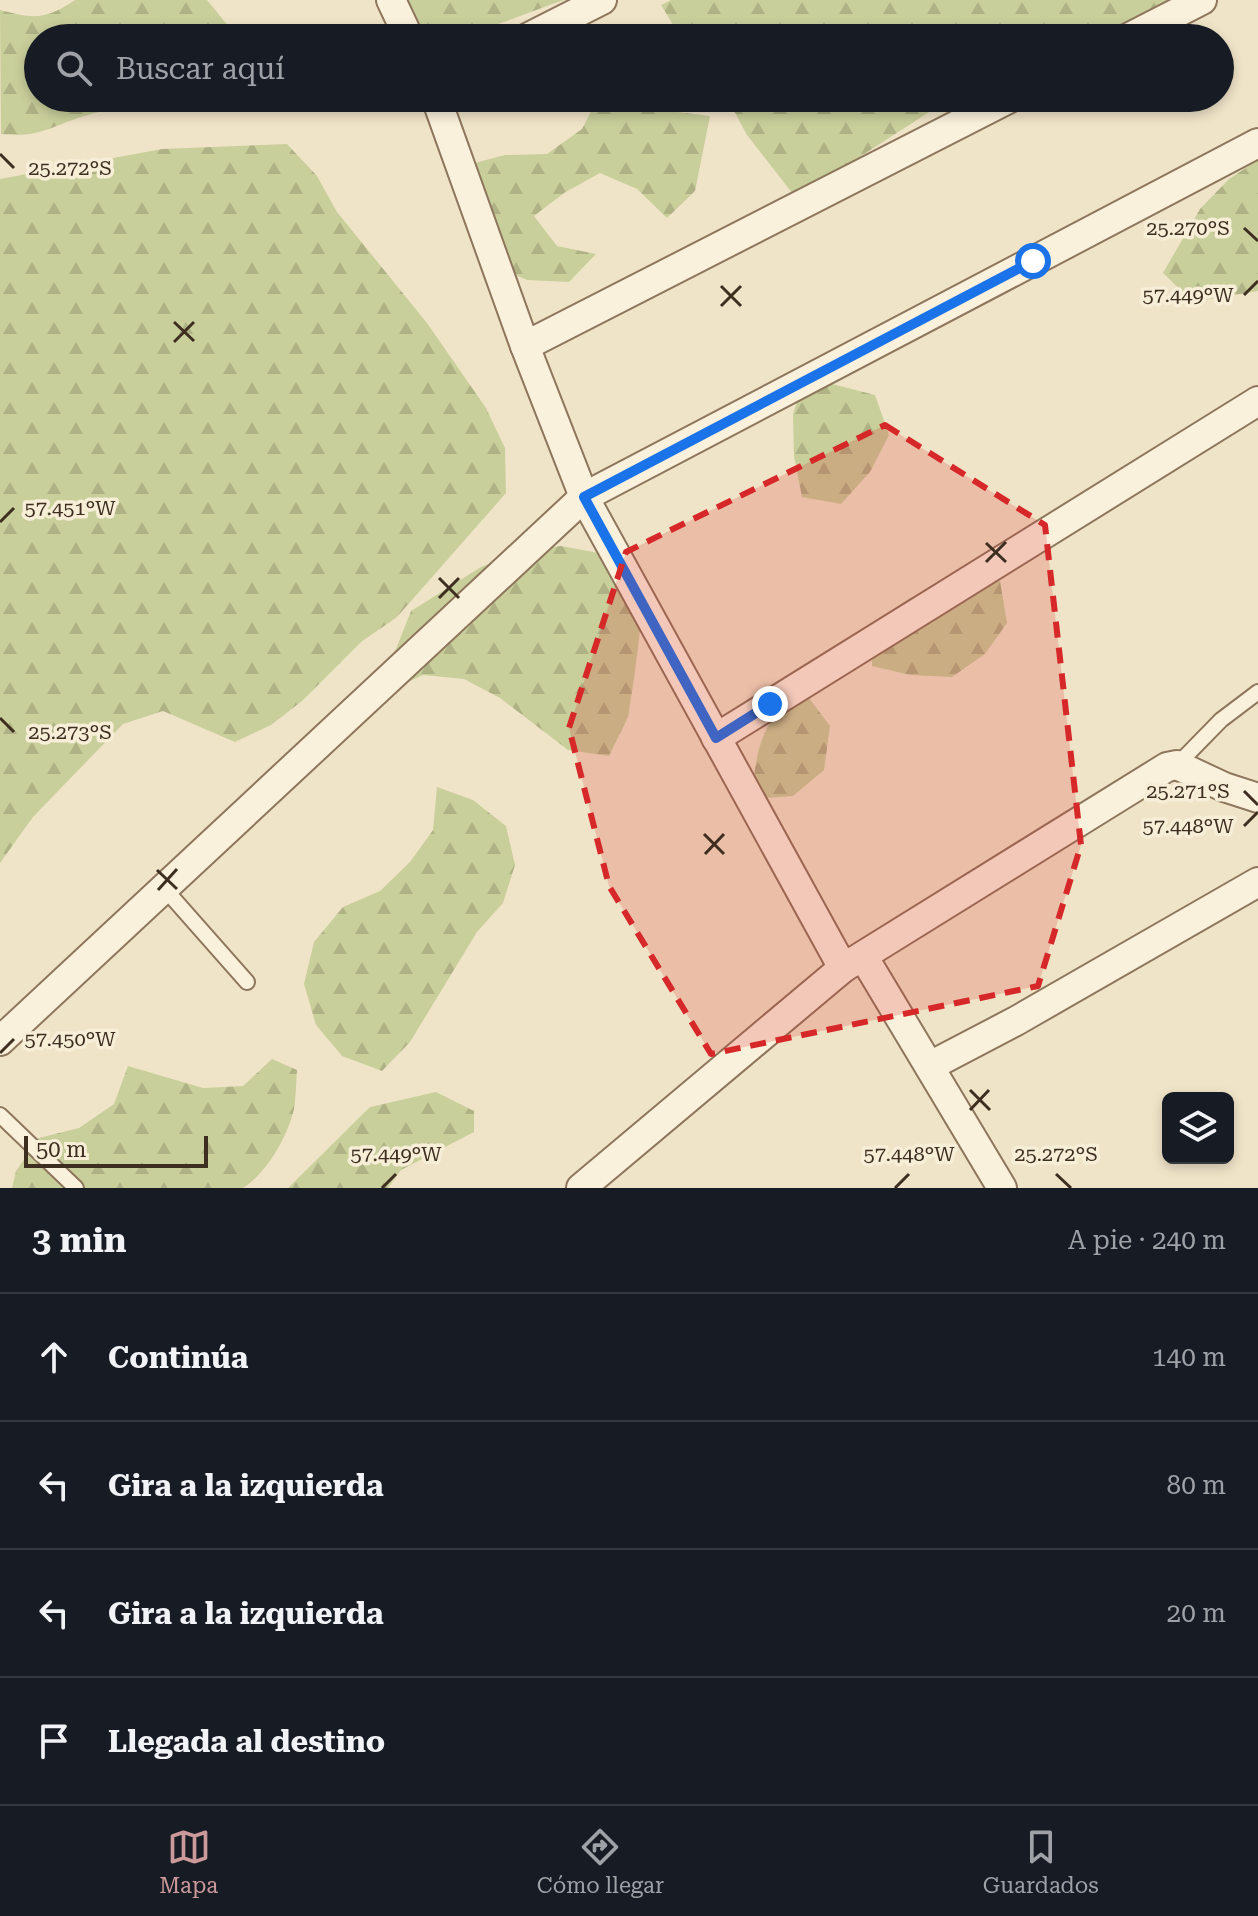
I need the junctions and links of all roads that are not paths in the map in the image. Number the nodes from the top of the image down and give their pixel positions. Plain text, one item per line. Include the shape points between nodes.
1 (391, 0) edge
2 (602, 0) edge
3 (1202, 0) edge
4 (402, 24) edge
5 (555, 24) edge
6 (1155, 24) edge
7 (441, 112) edge
8 (983, 112) edge
9 (1258, 143) edge
10 (525, 346) junction
11 (1258, 401) edge
12 (584, 497) junction
13 (1258, 692) edge
14 (716, 738) junction
15 (1177, 765) junction
16 (1258, 798) edge
17 (1258, 882) edge
18 (164, 888) junction
19 (853, 962) junction
20 (247, 982) dead end
21 (0, 1041) edge
22 (930, 1066) junction
23 (0, 1115) edge
24 (76, 1188) edge
25 (581, 1188) edge
26 (1002, 1188) edge

1 - 4 street
2 - 5 street
3 - 6 street
7 - 10 street
8 - 10 street
9 - 12 street
10 - 12 street
11 - 14 street
12 - 14 street
12 - 18 street
13 - 15 lane
14 - 19 street
15 - 16 street
15 - 19 street
17 - 22 street
18 - 20 lane
18 - 21 street
19 - 22 street
19 - 25 street
22 - 26 street
23 - 24 lane

